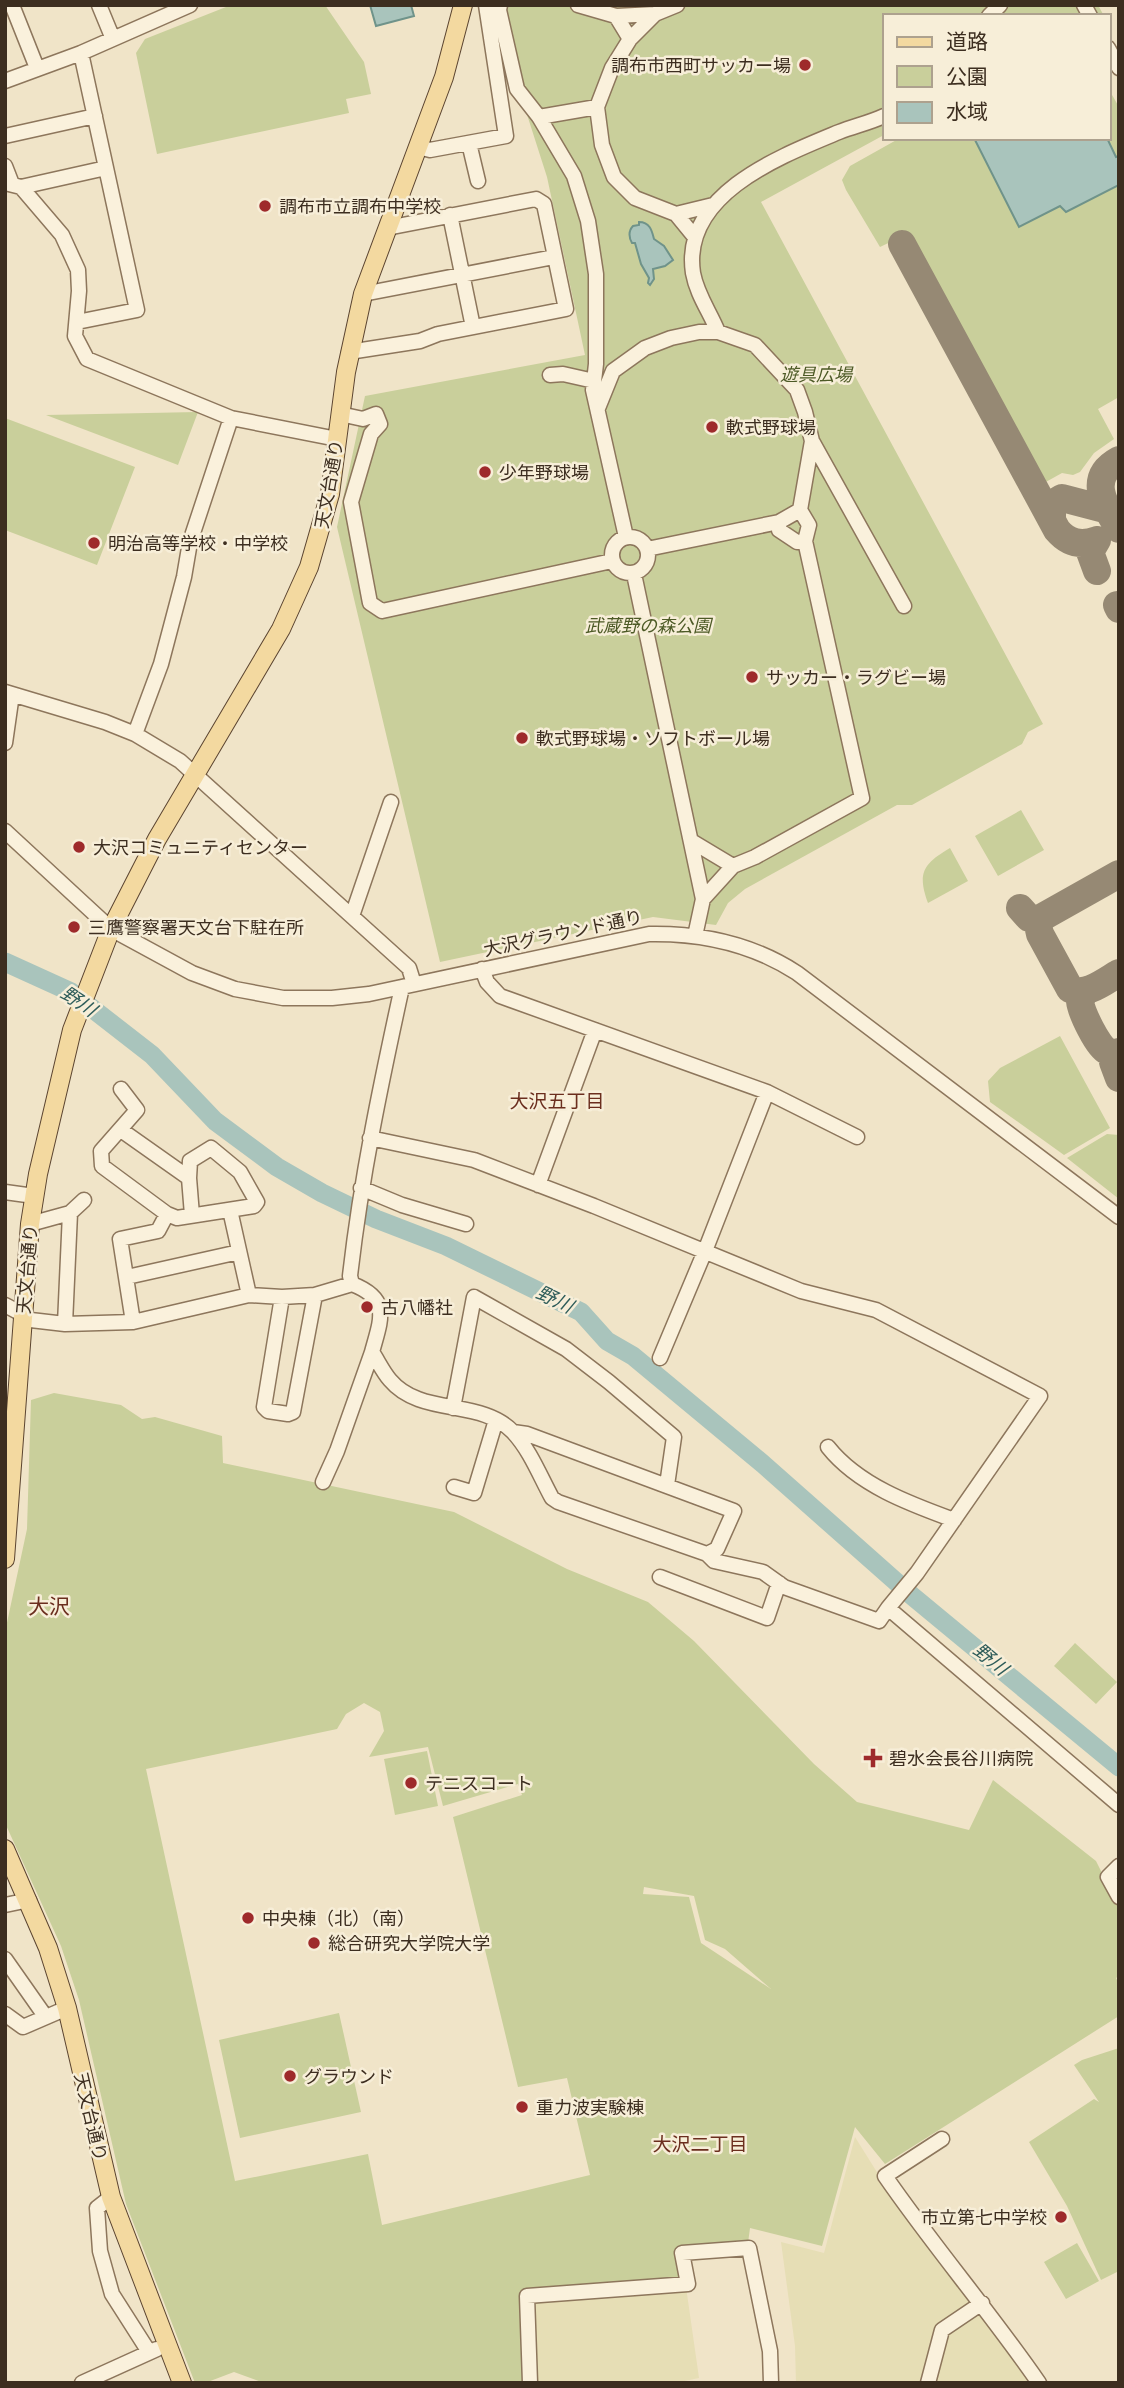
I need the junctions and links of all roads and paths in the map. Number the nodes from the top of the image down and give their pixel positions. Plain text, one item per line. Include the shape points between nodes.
1 (12, 5) edge
2 (99, 5) edge
3 (190, 5) edge
4 (463, 5) edge
5 (486, 5) edge
6 (500, 5) edge
7 (578, 5) edge
8 (677, 5) edge
9 (656, 14) junction
10 (616, 16) junction
11 (113, 39) junction
12 (630, 39) junction
13 (1110, 52) edge
14 (80, 53) junction
15 (37, 68) junction
16 (1119, 68) edge
17 (5, 81) edge
18 (597, 107) junction
19 (94, 116) junction
20 (883, 116) edge
21 (539, 117) junction
22 (5, 136) edge
23 (469, 143) junction
24 (418, 147) junction
25 (5, 166) edge
26 (106, 168) junction
27 (478, 181) dead end
28 (13, 185) edge
29 (713, 205) junction
30 (676, 214) junction
31 (450, 215) junction
32 (387, 228) junction
33 (694, 236) junction
34 (554, 257) junction
35 (462, 275) junction
36 (363, 294) junction
37 (77, 322) junction
38 (473, 327) junction
39 (718, 332) junction
40 (349, 352) junction
41 (596, 364) junction
42 (613, 371) junction
43 (550, 375) dead end
44 (594, 381) junction
45 (598, 408) junction
46 (340, 414) junction
47 (231, 418) junction
48 (337, 439) junction
49 (812, 441) junction
50 (329, 498) junction
51 (351, 502) junction
52 (800, 510) junction
53 (779, 522) junction
54 (626, 537) junction
55 (805, 541) junction
56 (647, 549) junction
57 (612, 561) junction
58 (634, 573) junction
59 (904, 606) dead end
60 (8, 693) edge
61 (135, 734) junction
62 (5, 743) edge
63 (195, 775) junction
64 (391, 802) dead end
65 (5, 831) edge
66 (693, 842) junction
67 (733, 866) junction
68 (703, 899) junction
69 (352, 916) junction
70 (111, 929) junction
71 (695, 936) junction
72 (482, 969) junction
73 (408, 985) junction
74 (594, 1030) junction
75 (121, 1089) dead end
76 (766, 1092) junction
77 (121, 1130) junction
78 (857, 1137) dead end
79 (370, 1138) junction
80 (189, 1178) junction
81 (538, 1185) junction
82 (361, 1188) junction
83 (5, 1192) edge
84 (34, 1196) junction
85 (84, 1200) dead end
86 (230, 1210) junction
87 (71, 1213) junction
88 (167, 1214) junction
89 (192, 1215) junction
90 (1119, 1217) edge
91 (30, 1224) junction
92 (466, 1224) dead end
93 (705, 1251) junction
94 (239, 1252) junction
95 (127, 1277) junction
96 (352, 1284) junction
97 (315, 1294) junction
98 (249, 1295) junction
99 (282, 1297) junction
100 (5, 1305) edge
101 (22, 1317) junction
102 (133, 1322) junction
103 (65, 1324) junction
104 (372, 1352) junction
105 (660, 1359) dead end
106 (453, 1408) junction
107 (496, 1420) junction
108 (513, 1432) junction
109 (828, 1447) dead end
110 (323, 1482) dead end
111 (667, 1485) junction
112 (454, 1487) dead end
113 (954, 1520) junction
114 (707, 1554) junction
115 (5, 1559) edge
116 (660, 1577) dead end
117 (779, 1583) junction
118 (889, 1607) junction
119 (1119, 1805) edge
120 (5, 1849) edge
121 (1119, 1867) edge
122 (1119, 1897) edge
123 (29, 1900) junction
124 (5, 1905) edge
125 (5, 1959) edge
126 (67, 2008) junction
127 (5, 2014) edge
128 (45, 2016) junction
129 (942, 2139) dead end
130 (111, 2197) junction
131 (982, 2302) junction
132 (168, 2346) junction
133 (149, 2352) junction
134 (82, 2383) edge
135 (182, 2383) edge
136 (530, 2383) edge
137 (771, 2383) edge
138 (928, 2383) edge
139 (1039, 2383) edge

1 - 15 street
2 - 11 street
3 - 11 street
4 - 24 main road, 天文台通り via 453,49
5 - 23 street via 506,136
6 - 21 street via 517,89
7 - 10 street
8 - 9 street
9 - 10 street
9 - 12 street
10 - 12 street
11 - 14 street
12 - 18 street via 612,68
13 - 16 street
14 - 15 street
14 - 19 street
15 - 17 street
18 - 21 street
18 - 30 street via 602,145 614,177 635,198
19 - 22 street
19 - 26 street
20 - 29 street via 769,162
21 - 41 street via 574,176 588,221 596,274
23 - 24 street via 430,150
23 - 27 street
24 - 32 main road, 天文台通り
25 - 28 street
26 - 28 street
26 - 37 street via 137,310
28 - 37 street via 62,235 78,270
29 - 30 street
29 - 33 street
30 - 33 street
31 - 32 street
31 - 34 street via 536,199 544,204
31 - 35 street
32 - 36 main road, 天文台通り
33 - 39 street via 693,274
34 - 35 street
34 - 38 street via 566,309
35 - 36 street
35 - 38 street
36 - 40 main road, 天文台通り
37 - 47 street via 75,336 87,359
38 - 40 street
39 - 42 street via 671,338 645,348
39 - 49 street via 755,345 786,376 797,390
40 - 46 main road, 天文台通り
41 - 42 street
41 - 44 street
42 - 45 street
43 - 44 street
44 - 45 street
45 - 54 street
46 - 48 main road, 天文台通り
46 - 51 street via 363,419 376,414 380,424 372,434
47 - 48 street
47 - 61 street via 190,542 161,664
48 - 50 main road, 天文台通り
49 - 52 street
49 - 59 street
50 - 51 street
50 - 63 main road, 天文台通り via 292,607
51 - 57 street via 370,603 382,611
52 - 53 street
52 - 55 street via 809,525
53 - 55 street via 779,530 797,542
53 - 56 street
54 - 56 street via 639,539
54 - 57 street via 612,549
55 - 67 street via 862,799
56 - 58 street via 644,567
57 - 58 street via 618,570
58 - 66 street
60 - 61 street
60 - 62 street
61 - 63 street
63 - 69 street
63 - 70 main road, 天文台通り
64 - 69 street
65 - 70 street, 大沢グラウンド通り
66 - 67 street
66 - 68 street
67 - 68 street
68 - 71 street
69 - 73 street via 409,968
70 - 73 street, 大沢グラウンド通り via 213,983 262,995 332,998
70 - 84 main road, 天文台通り via 74,1025
71 - 72 street, 大沢グラウンド通り via 649,934
71 - 90 street, 大沢グラウンド通り via 741,945 786,966
72 - 73 street, 大沢グラウンド通り
72 - 74 street via 500,996
73 - 79 street
74 - 76 street
74 - 81 street
75 - 77 street via 137,1110
76 - 78 street
76 - 93 street
77 - 80 street
77 - 88 street via 101,1151 102,1166
79 - 81 street via 474,1160
79 - 82 street
80 - 86 street via 190,1161 211,1148 240,1172 257,1202
80 - 89 street
81 - 93 street
82 - 92 street
82 - 96 street
83 - 84 street
84 - 91 main road, 天文台通り
85 - 87 street
86 - 89 street
86 - 94 street
87 - 91 street
87 - 103 street
88 - 89 street via 177,1218
88 - 95 street via 158,1231 120,1239
91 - 101 main road, 天文台通り
93 - 105 street
93 - 113 street via 801,1292 876,1310 1040,1396
94 - 95 street
94 - 98 street
95 - 102 street
96 - 97 street
96 - 104 street via 379,1302
97 - 99 street
97 - 99 street via 293,1412 288,1414 268,1412 264,1407
98 - 99 street
98 - 102 street
100 - 101 street
101 - 103 street
101 - 115 main road, 天文台通り
102 - 103 street
104 - 106 street via 390,1381 402,1390 414,1398
104 - 110 street
106 - 107 street
106 - 111 street via 474,1297 565,1349 674,1437
107 - 108 street
107 - 112 street via 474,1493
108 - 111 street
108 - 114 street via 558,1502
109 - 113 street via 906,1503
111 - 114 street via 734,1511 717,1549
113 - 118 street
114 - 117 street via 714,1561 763,1572
116 - 117 street via 767,1618
117 - 118 street via 879,1621
118 - 119 street
120 - 123 main road, 天文台通り
121 - 122 street via 1108,1877
123 - 124 street
123 - 126 main road, 天文台通り
125 - 128 street
126 - 128 street
126 - 130 main road, 天文台通り
127 - 128 street via 23,2027
129 - 131 street via 885,2176
130 - 132 main road, 天文台通り
130 - 133 street via 97,2208 102,2260 111,2294
131 - 138 street via 942,2330
131 - 139 street
132 - 133 street
132 - 135 main road, 天文台通り
133 - 134 street
136 - 137 street via 527,2296 688,2284 682,2253 749,2248 770,2351

